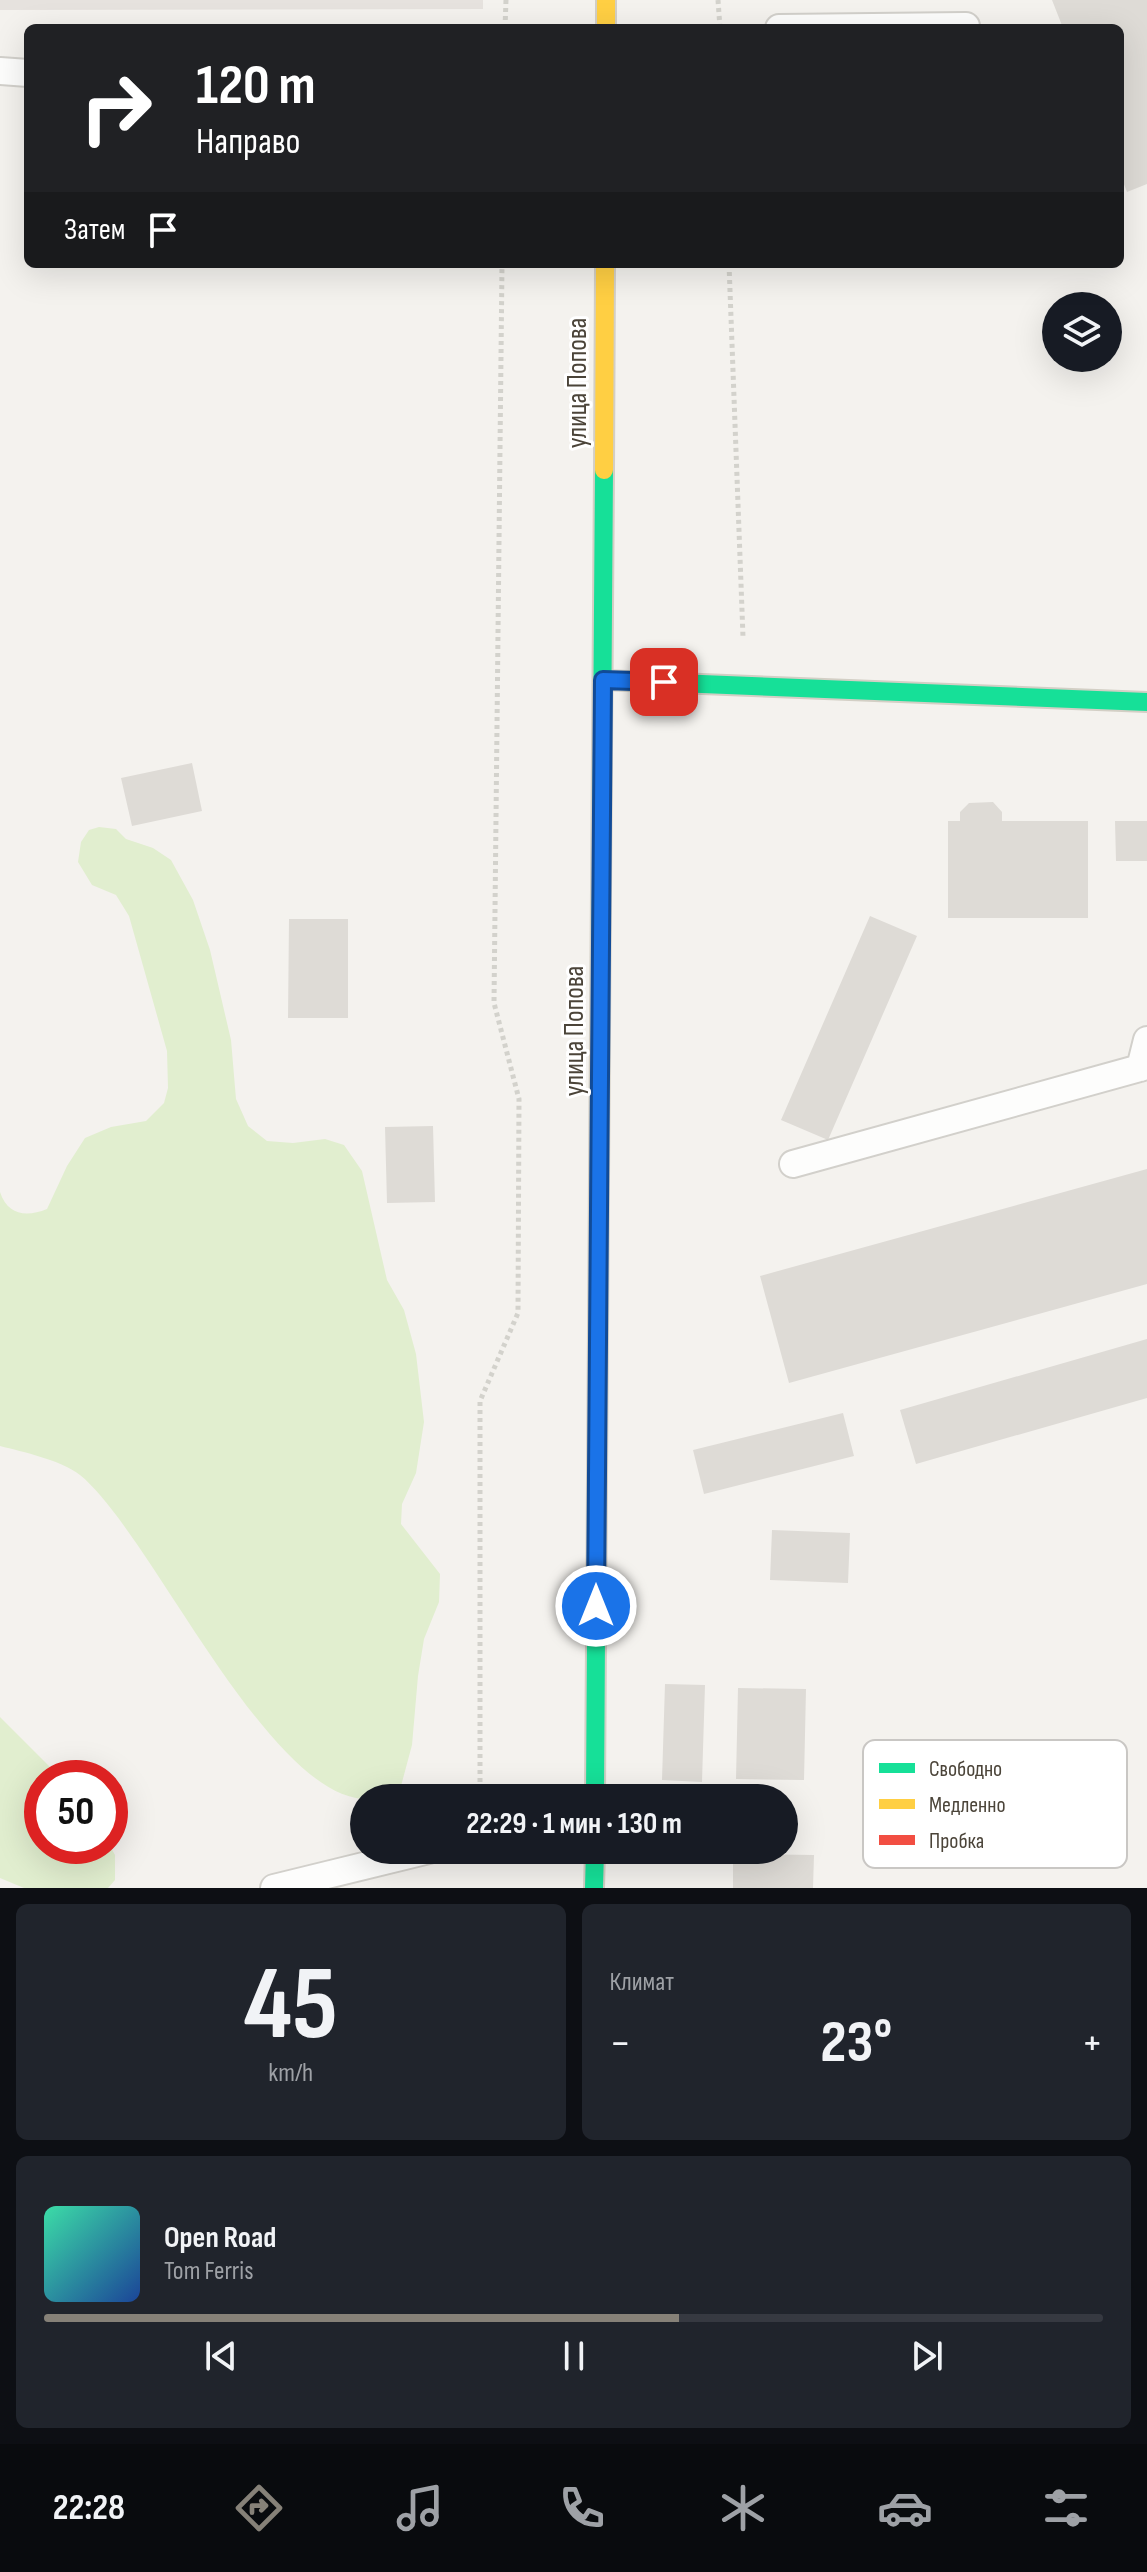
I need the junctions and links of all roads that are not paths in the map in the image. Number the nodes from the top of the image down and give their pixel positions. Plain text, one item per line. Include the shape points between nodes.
1 (606, 0) edge
2 (606, 24) edge
3 (0, 71) edge
4 (24, 73) edge
5 (605, 268) edge
6 (603, 680) junction
7 (1147, 702) edge
8 (1147, 1040) edge
9 (1143, 1067) edge
10 (793, 1164) dead end
11 (595, 1784) edge
12 (372, 1864) edge
13 (595, 1864) edge
14 (274, 1888) edge
15 (594, 1888) edge

1 - 2 main road
3 - 4 lane
5 - 6 main road, улица Попова
6 - 7 main road
6 - 11 main road, улица Попова
8 - 9 lane
9 - 10 lane
12 - 14 lane
13 - 15 main road

